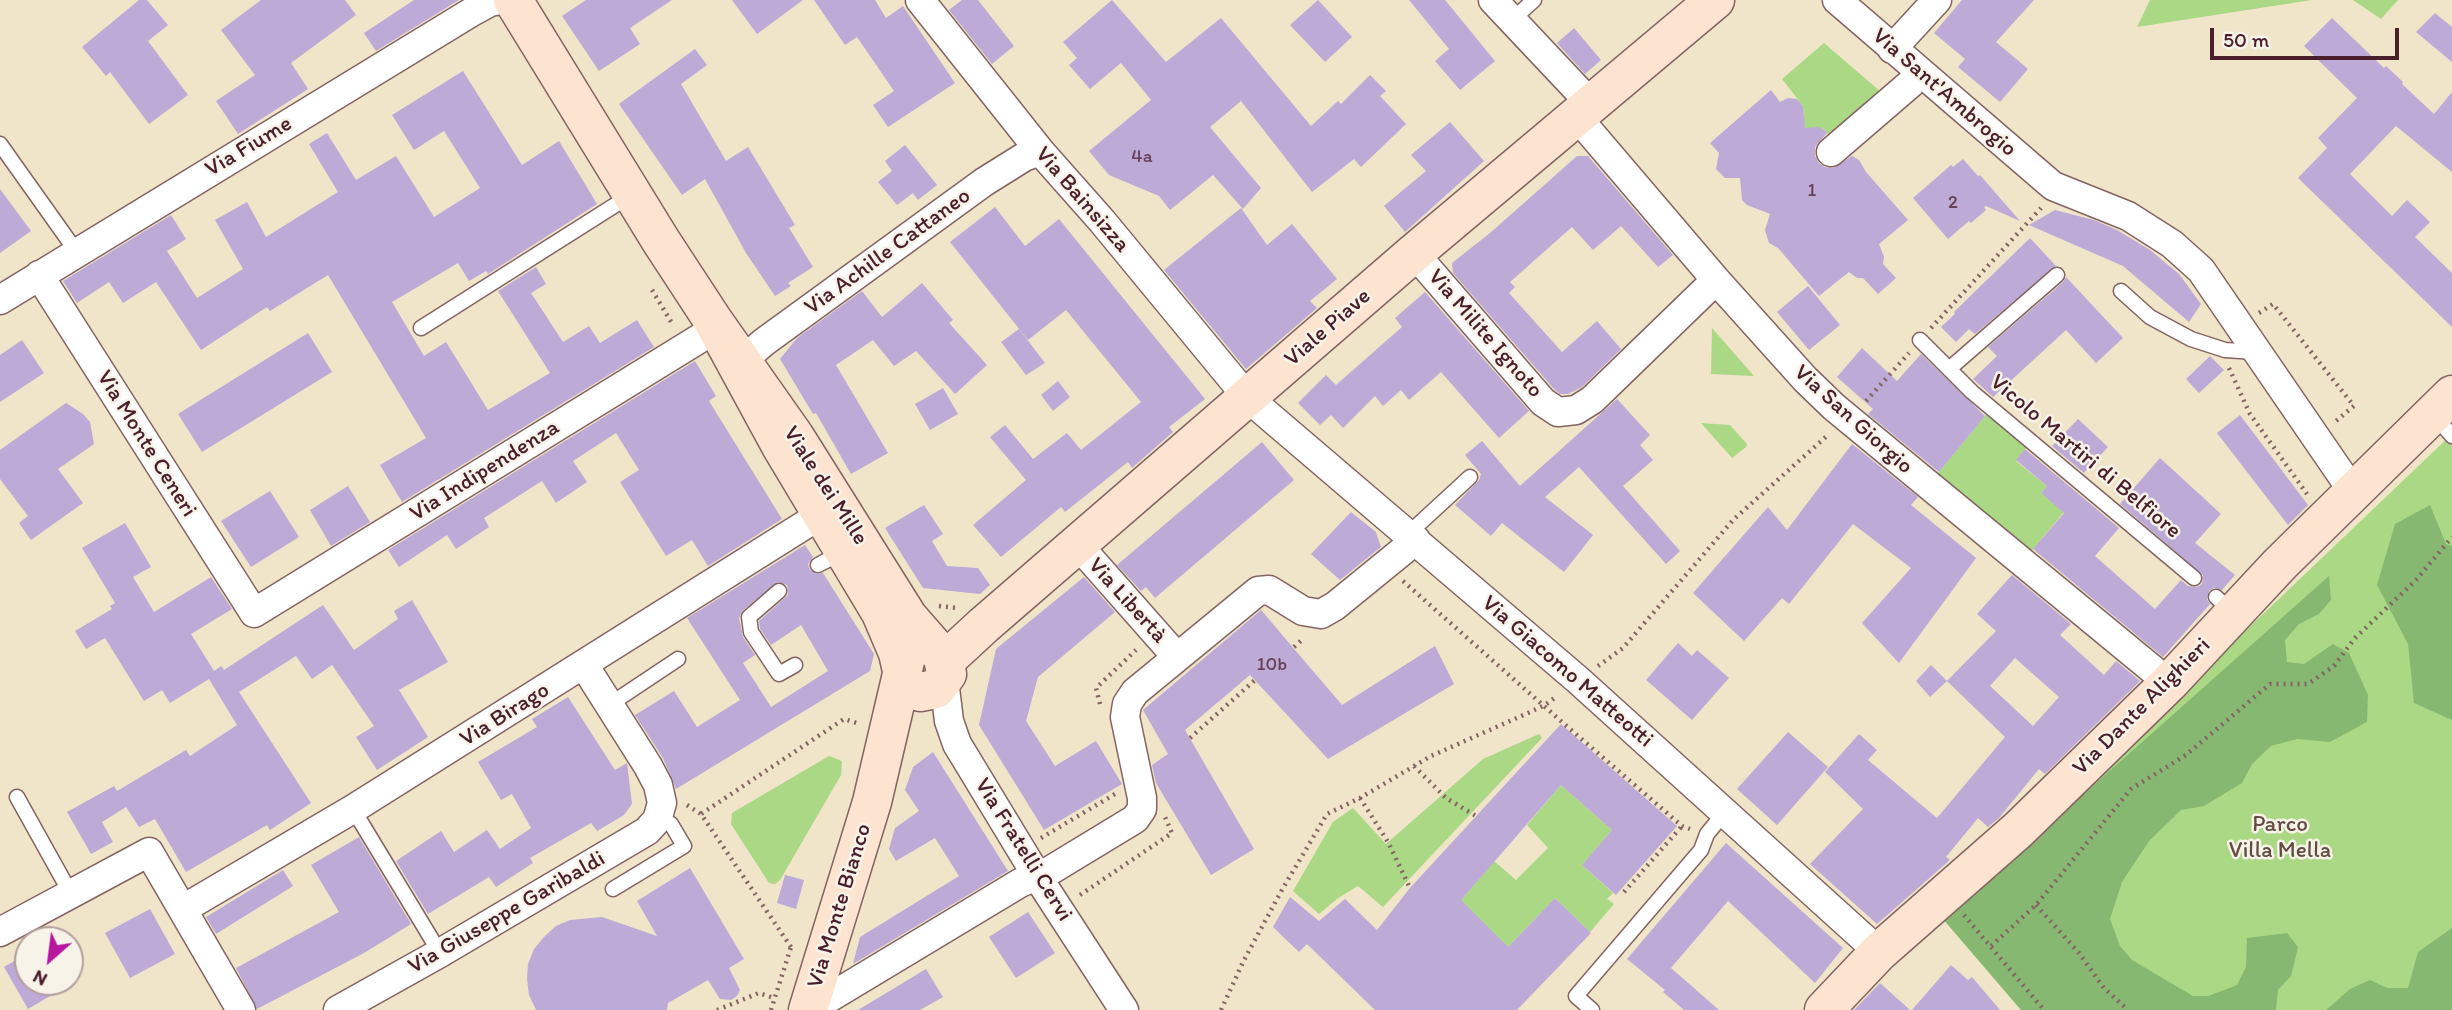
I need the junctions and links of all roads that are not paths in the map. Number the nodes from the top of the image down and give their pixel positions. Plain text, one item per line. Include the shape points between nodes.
1 (500, 0) edge
2 (513, 0) edge
3 (920, 0) edge
4 (1534, 0) edge
5 (1715, 0) edge
6 (1837, 0) edge
7 (1937, 0) edge
8 (1503, 10) edge
9 (1892, 49) junction
10 (1910, 84) dead end
11 (1584, 110) junction
12 (0, 144) edge
13 (1040, 151) junction
14 (1831, 152) dead end
15 (632, 194) junction
16 (76, 251) junction
17 (1414, 253) junction
18 (1700, 270) junction
19 (39, 275) junction
20 (2057, 275) dead end
21 (2121, 291) dead end
22 (0, 300) edge
23 (713, 324) junction
24 (421, 328) dead end
25 (1920, 341) road end
26 (2259, 353) junction
27 (742, 361) junction
28 (1949, 369) junction
29 (1248, 398) junction
30 (2445, 415) edge
31 (1470, 477) dead end
32 (2354, 493) junction
33 (822, 514) junction
34 (1412, 537) junction
35 (1078, 545) junction
36 (2194, 578) dead end
37 (779, 591) dead end
38 (254, 613) joint
39 (1176, 656) junction
40 (678, 659) dead end
41 (584, 665) junction
42 (794, 665) dead end
43 (932, 671) junction
44 (2169, 683) junction
45 (609, 705) junction
46 (17, 797) dead end
47 (353, 809) junction
48 (660, 810) junction
49 (1725, 812) junction
50 (1037, 876) junction
51 (613, 889) dead end
52 (71, 894) junction
53 (183, 909) junction
54 (0, 932) edge
55 (1878, 952) junction
56 (440, 953) junction
57 (797, 1006) edge
58 (241, 1010) edge
59 (338, 1010) edge
60 (1124, 1010) edge
61 (1592, 1010) edge
62 (1824, 1010) edge

1 - 16 street, Via Fiume via 470,13
2 - 15 street, Viale dei Mille
3 - 13 street, Via Bainsizza
4 - 8 lane
5 - 11 street, Viale Piave
6 - 9 street, Via Sant'Ambrogio
7 - 9 street
8 - 11 street, Via San Giorgio
9 - 26 street, Via Sant'Ambrogio via 2049,194 2128,216 2172,244 2200,270
10 - 14 street
11 - 17 street, Viale Piave
11 - 18 street, Via San Giorgio
12 - 16 lane
13 - 27 street, Via Achille Cattaneo via 984,182
13 - 29 street, Via Bainsizza
15 - 23 street, Viale dei Mille
15 - 24 lane
16 - 19 street, Via Fiume
17 - 18 street, Via Milite Ignoto via 1543,402 1558,412 1576,410 1630,377
17 - 29 street, Viale Piave
18 - 44 street, Via San Giorgio via 1834,415
19 - 22 street, Via Fiume
19 - 38 street, Via Monte Ceneri
20 - 28 lane, Vicolo Martiri di Belfiore
21 - 26 lane via 2150,317 2191,339 2225,350
23 - 27 street, Viale dei Mille
23 - 33 street, Viale dei Mille
23 - 38 street, Via Indipendenza
25 - 28 lane, Vicolo Martiri di Belfiore
26 - 32 street, Via Sant'Ambrogio
27 - 43 street, Viale dei Mille via 908,617
28 - 36 lane, Vicolo Martiri di Belfiore
29 - 34 street, Via Giacomo Matteotti
29 - 35 street, Viale Piave
30 - 32 street, Via Dante Alighieri
31 - 34 lane
32 - 44 street, Via Dante Alighieri via 2280,564 2225,605
33 - 41 street, Via Birago
33 - 43 street, Viale dei Mille via 831,558 890,631 898,653
34 - 39 street via 1321,614 1303,611 1269,590 1258,591
34 - 49 street, Via Giacomo Matteotti
35 - 39 street, Via Libertà
35 - 43 street, Viale Piave
37 - 42 lane via 749,617 751,632 779,674
39 - 50 street via 1135,692 1125,717 1142,809 1135,819
40 - 45 lane
41 - 45 street
41 - 47 street, Via Birago
43 - 50 street, Via Fratelli Cervi via 957,744
43 - 57 street, Via Monte Bianco via 897,697 872,802
44 - 55 street, Via Dante Alighieri via 2018,830
45 - 48 street via 658,785
46 - 52 lane
47 - 53 street, Via Birago
47 - 56 lane
48 - 51 lane via 684,846
48 - 56 street, Via Giuseppe Garibaldi via 647,831
49 - 55 street, Via Giacomo Matteotti
49 - 61 lane via 1701,850 1576,996
50 - 57 street
50 - 60 street, Via Fratelli Cervi
52 - 53 street via 149,852
52 - 54 street
53 - 58 street
55 - 62 street, Via Dante Alighieri
56 - 59 street, Via Giuseppe Garibaldi

